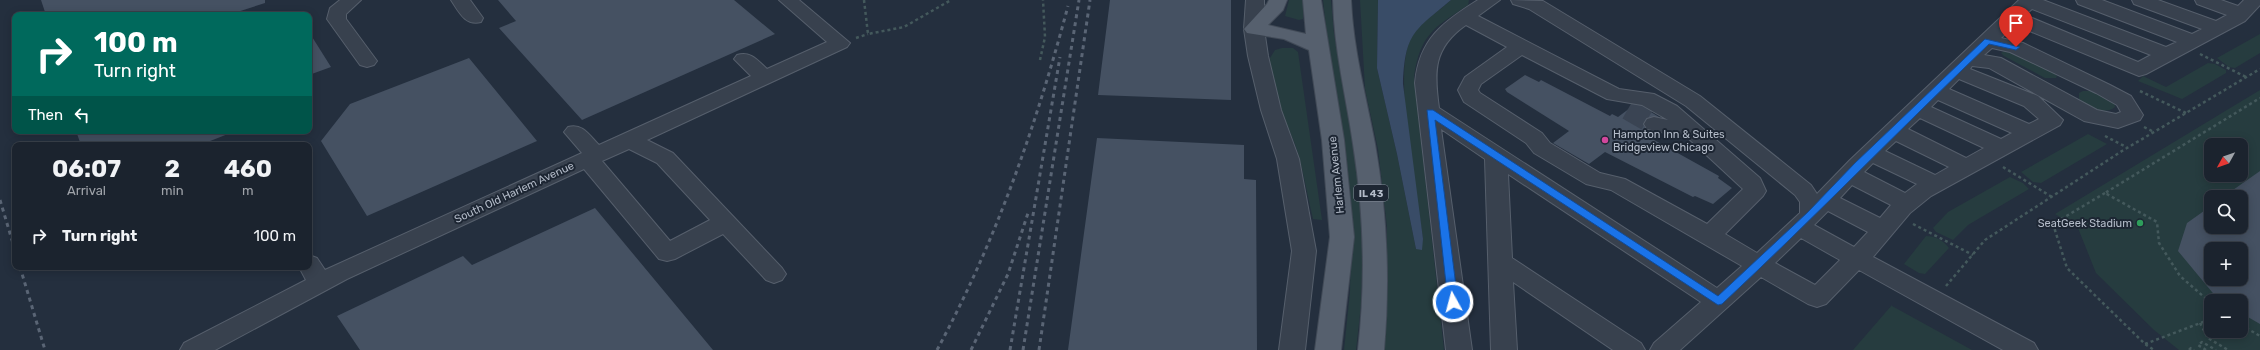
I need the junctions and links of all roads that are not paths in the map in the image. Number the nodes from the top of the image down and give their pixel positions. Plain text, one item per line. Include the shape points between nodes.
1 (352, 0) edge
2 (460, 0) edge
3 (788, 0) edge
4 (1255, 0) edge
5 (1278, 0) edge
6 (1312, 0) edge
7 (1342, 0) edge
8 (1491, 0) edge
9 (2030, 0) edge
10 (2085, 0) edge
11 (2141, 0) edge
12 (2204, 0) edge
13 (2254, 0) edge
14 (1533, 2) edge
15 (2241, 14) junction
16 (1465, 17) junction
17 (2013, 17) junction
18 (474, 18) dead end
19 (2217, 28) junction
20 (1254, 29) junction
21 (1987, 41) junction
22 (1521, 46) junction
23 (1318, 47) junction
24 (2182, 47) junction
25 (744, 59) dead end
26 (367, 61) dead end
27 (1962, 66) junction
28 (764, 77) junction
29 (2081, 78) junction
30 (1936, 91) junction
31 (2052, 93) junction
32 (1918, 109) junction
33 (1430, 112) junction
34 (1654, 124) tunnel mouth
35 (1894, 131) junction
36 (575, 132) dead end
37 (1695, 133) junction
38 (2030, 133) junction
39 (629, 140) junction
40 (1871, 152) junction
41 (1994, 152) junction
42 (1496, 156) junction
43 (592, 157) junction
44 (1966, 167) junction
45 (1850, 174) junction
46 (1935, 184) junction
47 (1812, 214) junction
48 (1895, 216) junction
49 (726, 222) junction
50 (1709, 235) junction
51 (1857, 258) junction
52 (1499, 261) junction
53 (1759, 265) junction
54 (314, 274) edge
55 (774, 274) dead end
56 (1718, 301) junction
57 (193, 350) edge
58 (1292, 350) edge
59 (1328, 350) edge
60 (1371, 350) edge
61 (1459, 350) edge
62 (1504, 350) edge
63 (1632, 350) edge
64 (1663, 350) edge
65 (2025, 350) edge

1 - 26 street via 337,12 336,19
2 - 18 street
3 - 28 street, South Old Harlem Avenue via 840,43
4 - 20 street
5 - 20 main road via 1276,6
6 - 23 main road, Harlem Avenue / IL 43
7 - 60 main road, IL 43 via 1346,52 1364,144 1375,238
8 - 16 street
9 - 17 street
9 - 24 street
10 - 24 street
11 - 19 street
12 - 15 street
13 - 15 street
14 - 47 street via 1693,101 1803,190 1811,202
15 - 19 street
16 - 22 street
16 - 33 street via 1439,37 1424,66
17 - 21 street
17 - 24 street via 2139,70
19 - 24 street
20 - 23 main road via 1288,32
20 - 58 street via 1265,90 1288,159 1304,251
21 - 27 street
21 - 29 street via 2016,47
22 - 37 street via 1621,102 1647,99 1670,111
22 - 50 street via 1472,81 1468,90 1471,97 1534,138 1542,148 1594,179 1617,184
23 - 59 main road, Harlem Avenue / IL 43 via 1333,140 1342,237
25 - 28 street
27 - 30 street
27 - 31 street via 1994,62
27 - 38 street via 2031,101 2053,120
28 - 39 street, South Old Harlem Avenue
29 - 31 street
29 - 31 street via 2124,101 2132,115 2118,121 2091,116
30 - 32 street
30 - 38 street
32 - 35 street
32 - 41 street
33 - 42 street
33 - 61 street
34 - 37 street
35 - 40 street
35 - 44 street
36 - 43 street
37 - 50 street via 1752,183 1755,191
38 - 41 street
39 - 43 street, South Old Harlem Avenue
39 - 49 street via 665,158
40 - 45 street
40 - 46 street
41 - 44 street
42 - 52 street
42 - 56 street
43 - 49 street via 667,253
43 - 54 street, South Old Harlem Avenue
44 - 46 street
45 - 47 street
45 - 48 street
46 - 48 street
47 - 48 street
47 - 51 street
47 - 53 street
48 - 51 street
49 - 55 street
50 - 53 street
51 - 53 street via 1817,298
51 - 65 street
52 - 62 street
52 - 63 street
53 - 56 street
54 - 57 street, South Old Harlem Avenue
56 - 64 street

